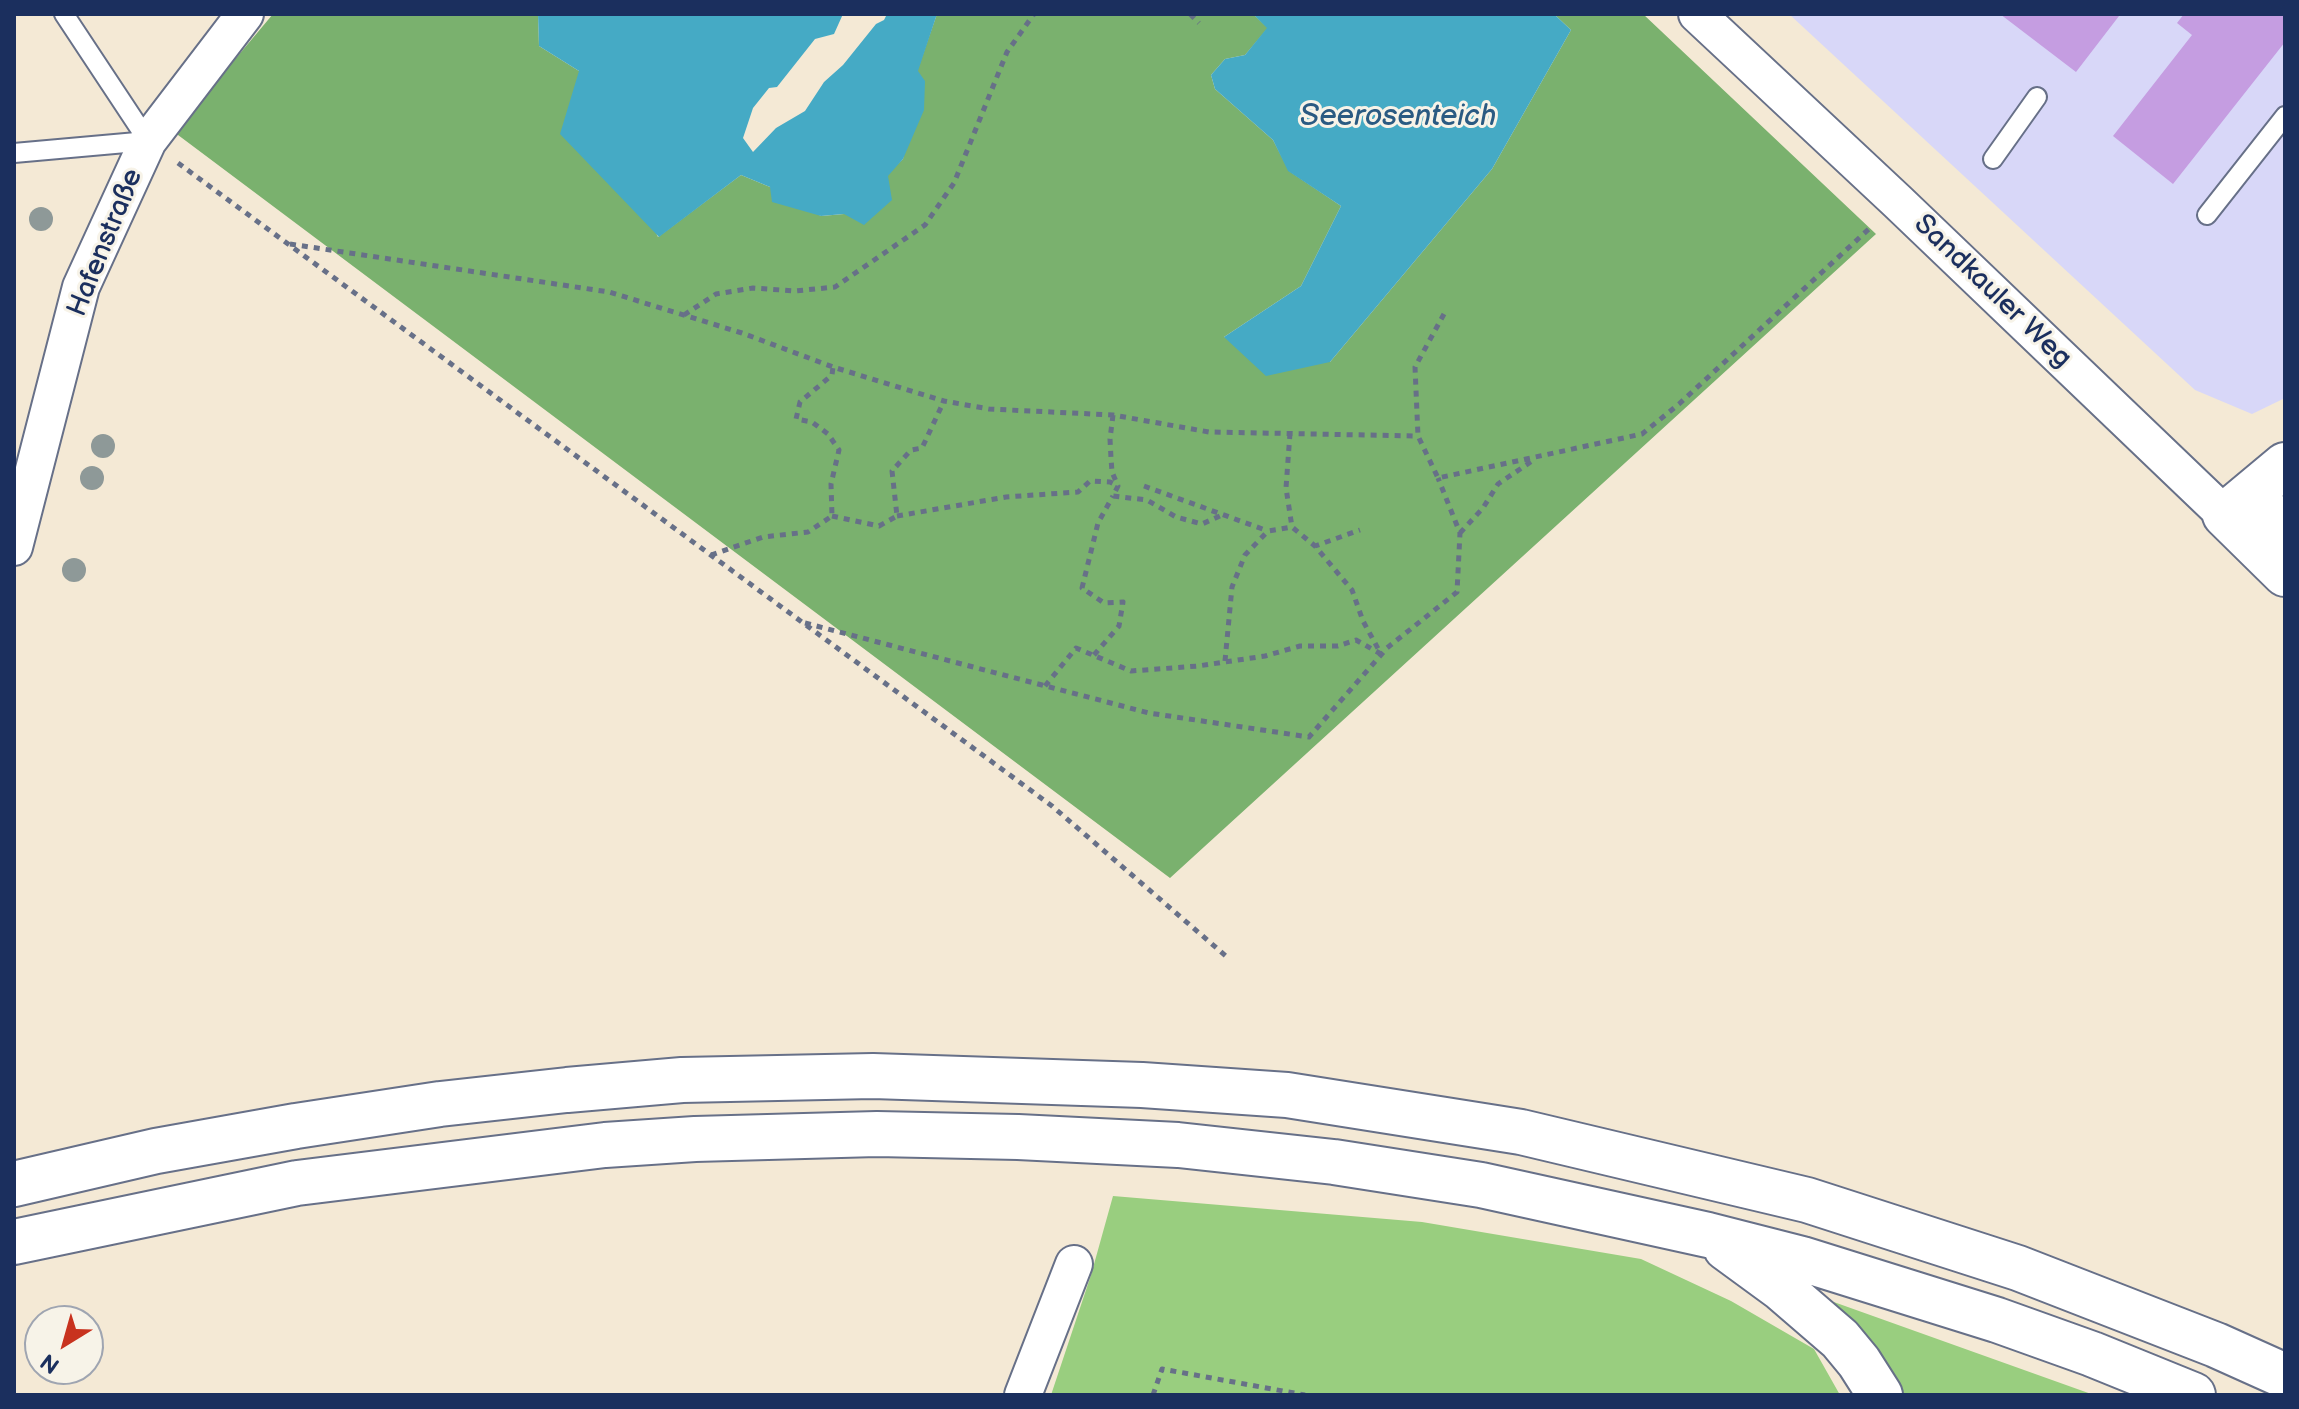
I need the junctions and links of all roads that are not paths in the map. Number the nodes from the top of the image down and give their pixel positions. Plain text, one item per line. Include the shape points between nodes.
1 (64, 14) edge
2 (245, 14) edge
3 (1697, 14) edge
4 (2037, 97) dead end
5 (2285, 116) edge
6 (148, 141) junction
7 (14, 153) edge
8 (1993, 159) dead end
9 (2207, 215) dead end
10 (2285, 465) edge
11 (2225, 515) junction
12 (2285, 518) edge
13 (14, 547) edge
14 (2285, 574) edge
15 (14, 1184) edge
16 (1708, 1235) junction
17 (14, 1242) edge
18 (1074, 1264) dead end
19 (2285, 1376) edge
20 (1023, 1395) edge
21 (1880, 1395) edge
22 (2193, 1395) edge

1 - 6 lane
2 - 6 street, Hafenstraße
3 - 11 street, Sandkauler Weg
4 - 8 lane
5 - 9 lane
6 - 7 lane
6 - 13 street, Hafenstraße via 81,287
10 - 11 main road
11 - 12 main road
11 - 14 main road, Sandkauler Weg
15 - 19 main road via 296,1126 440,1104 682,1080 873,1076 1287,1095 1521,1132 1807,1200 2018,1268
16 - 17 main road via 1481,1185 1261,1153 1087,1140 877,1134 605,1145 444,1163 297,1183
16 - 21 main road via 1840,1339
16 - 22 main road via 1997,1320
18 - 20 street

